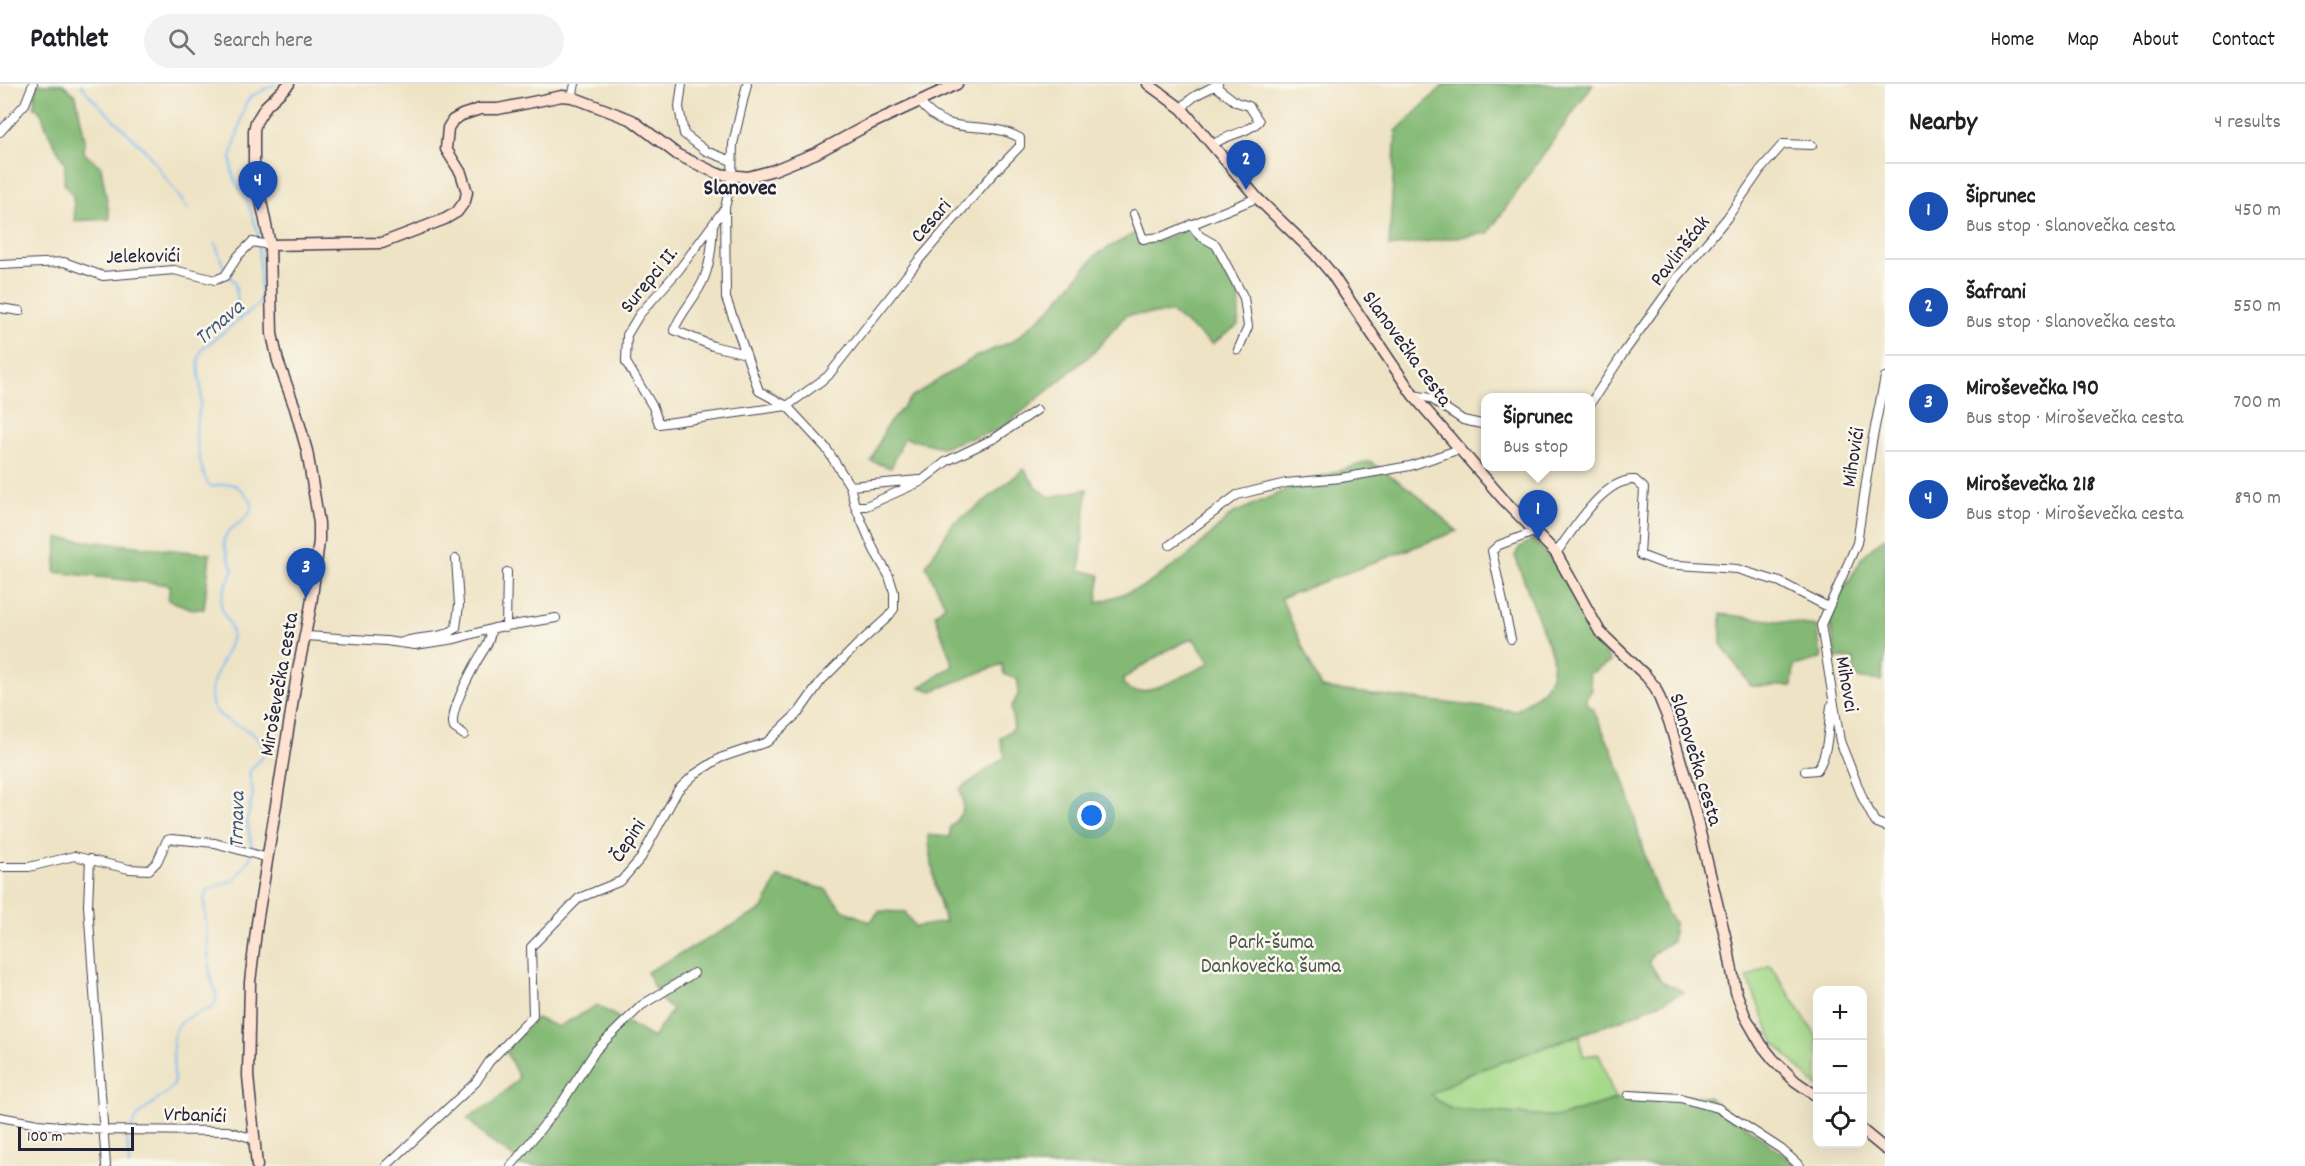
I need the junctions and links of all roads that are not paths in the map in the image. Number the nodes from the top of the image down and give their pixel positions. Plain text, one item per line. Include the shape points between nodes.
1 (33, 84) edge
2 (289, 84) edge
3 (575, 84) edge
4 (682, 84) edge
5 (747, 84) edge
6 (957, 84) edge
7 (1148, 84) edge
8 (1217, 85) edge
9 (572, 97) junction
10 (919, 101) junction
11 (1182, 109) junction
12 (0, 132) edge
13 (1214, 144) junction
14 (1812, 145) dead end
15 (732, 161) junction
16 (732, 176) junction
17 (1257, 198) junction
18 (725, 208) junction
19 (1134, 214) dead end
20 (714, 223) junction
21 (1191, 224) junction
22 (262, 243) junction
23 (0, 265) edge
24 (0, 308) edge
25 (20, 311) dead end
26 (1238, 350) dead end
27 (746, 354) junction
28 (1885, 377) edge
29 (1413, 395) junction
30 (1595, 397) edge
31 (787, 406) junction
32 (1037, 410) dead end
33 (1481, 424) edge
34 (1460, 448) junction
35 (923, 480) junction
36 (850, 486) junction
37 (855, 506) junction
38 (1534, 532) junction
39 (1857, 543) joint
40 (1170, 545) dead end
41 (1556, 553) junction
42 (456, 559) dead end
43 (507, 572) dead end
44 (1828, 607) junction
45 (556, 618) dead end
46 (506, 627) junction
47 (491, 629) junction
48 (306, 636) junction
49 (1511, 639) dead end
50 (399, 643) junction
51 (1832, 698) junction
52 (464, 735) dead end
53 (1805, 771) dead end
54 (1885, 825) edge
55 (268, 858) junction
56 (90, 859) junction
57 (0, 867) edge
58 (694, 973) dead end
59 (1814, 1094) edge
60 (1629, 1095) dead end
61 (0, 1117) edge
62 (104, 1130) junction
63 (1867, 1133) edge
64 (254, 1139) junction
65 (1885, 1149) edge
66 (106, 1166) edge
67 (257, 1166) edge
68 (386, 1166) edge
69 (510, 1166) edge
70 (1800, 1166) edge

1 - 12 street via 18,114
2 - 22 street, Miroševečka cesta via 266,106 254,130
3 - 9 street
4 - 15 street via 679,106 684,134 706,151
5 - 15 street
6 - 10 street
7 - 11 street, Slanovečka cesta
8 - 11 street via 1192,97
8 - 13 street via 1236,102 1249,106 1260,121 1253,128
9 - 16 street via 632,120 678,155 718,174
9 - 22 street via 480,109 453,120 446,148 467,192 457,212 445,219 382,243
10 - 16 street via 774,170 748,177
10 - 31 street, Cesari via 927,113 945,124 1006,132 1020,138 1020,146 918,261 828,376
11 - 13 street, Slanovečka cesta
13 - 17 street, Slanovečka cesta
14 - 30 street, Pavlinšćak via 1783,144 1761,169 1672,286
15 - 16 street
16 - 18 street
17 - 21 street
17 - 29 street, Slanovečka cesta via 1331,273
18 - 20 street, Surepci II.
18 - 27 street via 726,298
19 - 21 street via 1143,239 1161,237
20 - 27 street via 705,277 674,330
20 - 31 street, Surepci II. via 639,315 627,335 626,362 659,424
21 - 26 street via 1200,236 1216,244 1244,298 1248,327
22 - 23 street, Jelekovići via 245,247 226,274 212,280 174,270 103,276 64,262
22 - 48 street, Miroševečka cesta via 272,334 307,451 319,523
24 - 25 street
27 - 31 street via 759,391
28 - 39 street, Mihovići
29 - 33 street via 1430,398 1463,420
29 - 34 street, Slanovečka cesta
31 - 36 street via 826,448
32 - 35 street via 995,438 947,461
34 - 38 street, Slanovečka cesta
34 - 40 street via 1410,466 1286,483 1237,495
35 - 36 street
35 - 37 street via 887,499
36 - 37 street
37 - 68 street, Čepini via 889,576 894,609 767,742 720,758 695,774 678,790 641,858 621,881 579,898 531,947 533,1016 489,1062 476,1082
38 - 41 street, Slanovečka cesta
38 - 49 street via 1492,550
39 - 44 street, Mihovci
41 - 44 street via 1601,495 1622,481 1635,480 1644,488 1641,555 1664,564 1737,569 1780,582
41 - 59 street, Slanovečka cesta via 1600,632 1646,676 1661,699 1692,800 1739,1000 1761,1044 1782,1069
42 - 50 street via 456,628
43 - 46 street
44 - 51 street, Mihovci via 1821,625
45 - 46 street
46 - 47 street
47 - 50 street via 455,639 415,645
47 - 52 street via 452,720 454,728
48 - 50 street
48 - 55 street, Miroševečka cesta
51 - 53 street via 1819,767
51 - 54 street, Mihovci via 1840,741 1863,800 1875,822
55 - 56 street via 214,843 171,839 149,870
55 - 64 street, Miroševečka cesta via 250,982 248,1076
56 - 57 street via 74,856 29,867
56 - 62 street via 88,905
58 - 69 street via 642,1005 596,1050 563,1101
60 - 70 street via 1680,1098 1718,1108
61 - 62 street, Vrbanići
62 - 64 street, Vrbanići via 228,1131
62 - 66 street
63 - 65 street
64 - 67 street, Miroševečka cesta

